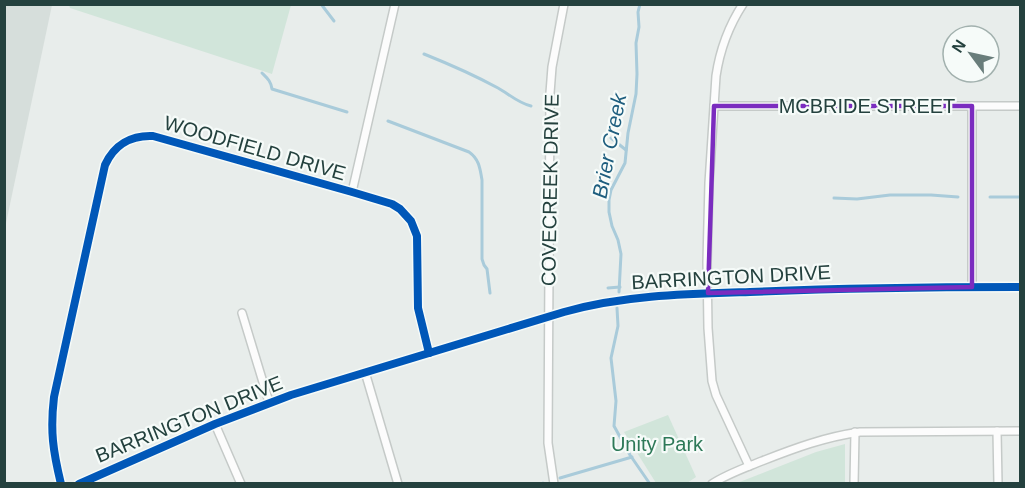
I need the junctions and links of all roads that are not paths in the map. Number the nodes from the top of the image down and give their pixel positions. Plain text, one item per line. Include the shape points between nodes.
1 (395, 4) edge
2 (564, 4) edge
3 (743, 4) edge
4 (714, 105) junction
5 (972, 106) junction
6 (1020, 106) edge
7 (352, 192) junction
8 (972, 287) junction
9 (1020, 287) edge
10 (708, 293) junction
11 (242, 313) dead end
12 (549, 317) junction
13 (429, 353) junction
14 (365, 372) junction
15 (269, 402) junction
16 (215, 424) junction
17 (997, 431) junction
18 (1020, 431) edge
19 (855, 432) junction
20 (748, 466) junction
21 (61, 483) edge
22 (79, 483) edge
23 (241, 483) edge
24 (398, 483) edge
25 (554, 483) edge
26 (712, 483) edge
27 (854, 483) edge
28 (998, 483) edge

1 - 7 street
2 - 12 street, COVECREEK DRIVE via 550,93
3 - 4 street via 718,58
4 - 5 street, MCBRIDE STREET
4 - 10 street
5 - 6 street, MCBRIDE STREET
5 - 8 street
7 - 13 street, WOODFIELD DRIVE via 392,204 414,226 418,308
7 - 21 street, WOODFIELD DRIVE via 153,136 129,139 111,154 105,165 54,398 52,436
8 - 9 street, BARRINGTON DRIVE
8 - 10 street, BARRINGTON DRIVE
10 - 12 street, BARRINGTON DRIVE via 618,300
10 - 20 street via 712,381
11 - 15 street
12 - 13 street, BARRINGTON DRIVE
12 - 25 street, COVECREEK DRIVE via 548,443
13 - 14 street, BARRINGTON DRIVE
14 - 15 street, BARRINGTON DRIVE
14 - 24 street
15 - 16 street, BARRINGTON DRIVE
16 - 22 street, BARRINGTON DRIVE
16 - 23 street
17 - 18 street
17 - 19 street
17 - 28 street
19 - 20 street via 813,442
19 - 27 street
20 - 26 street

